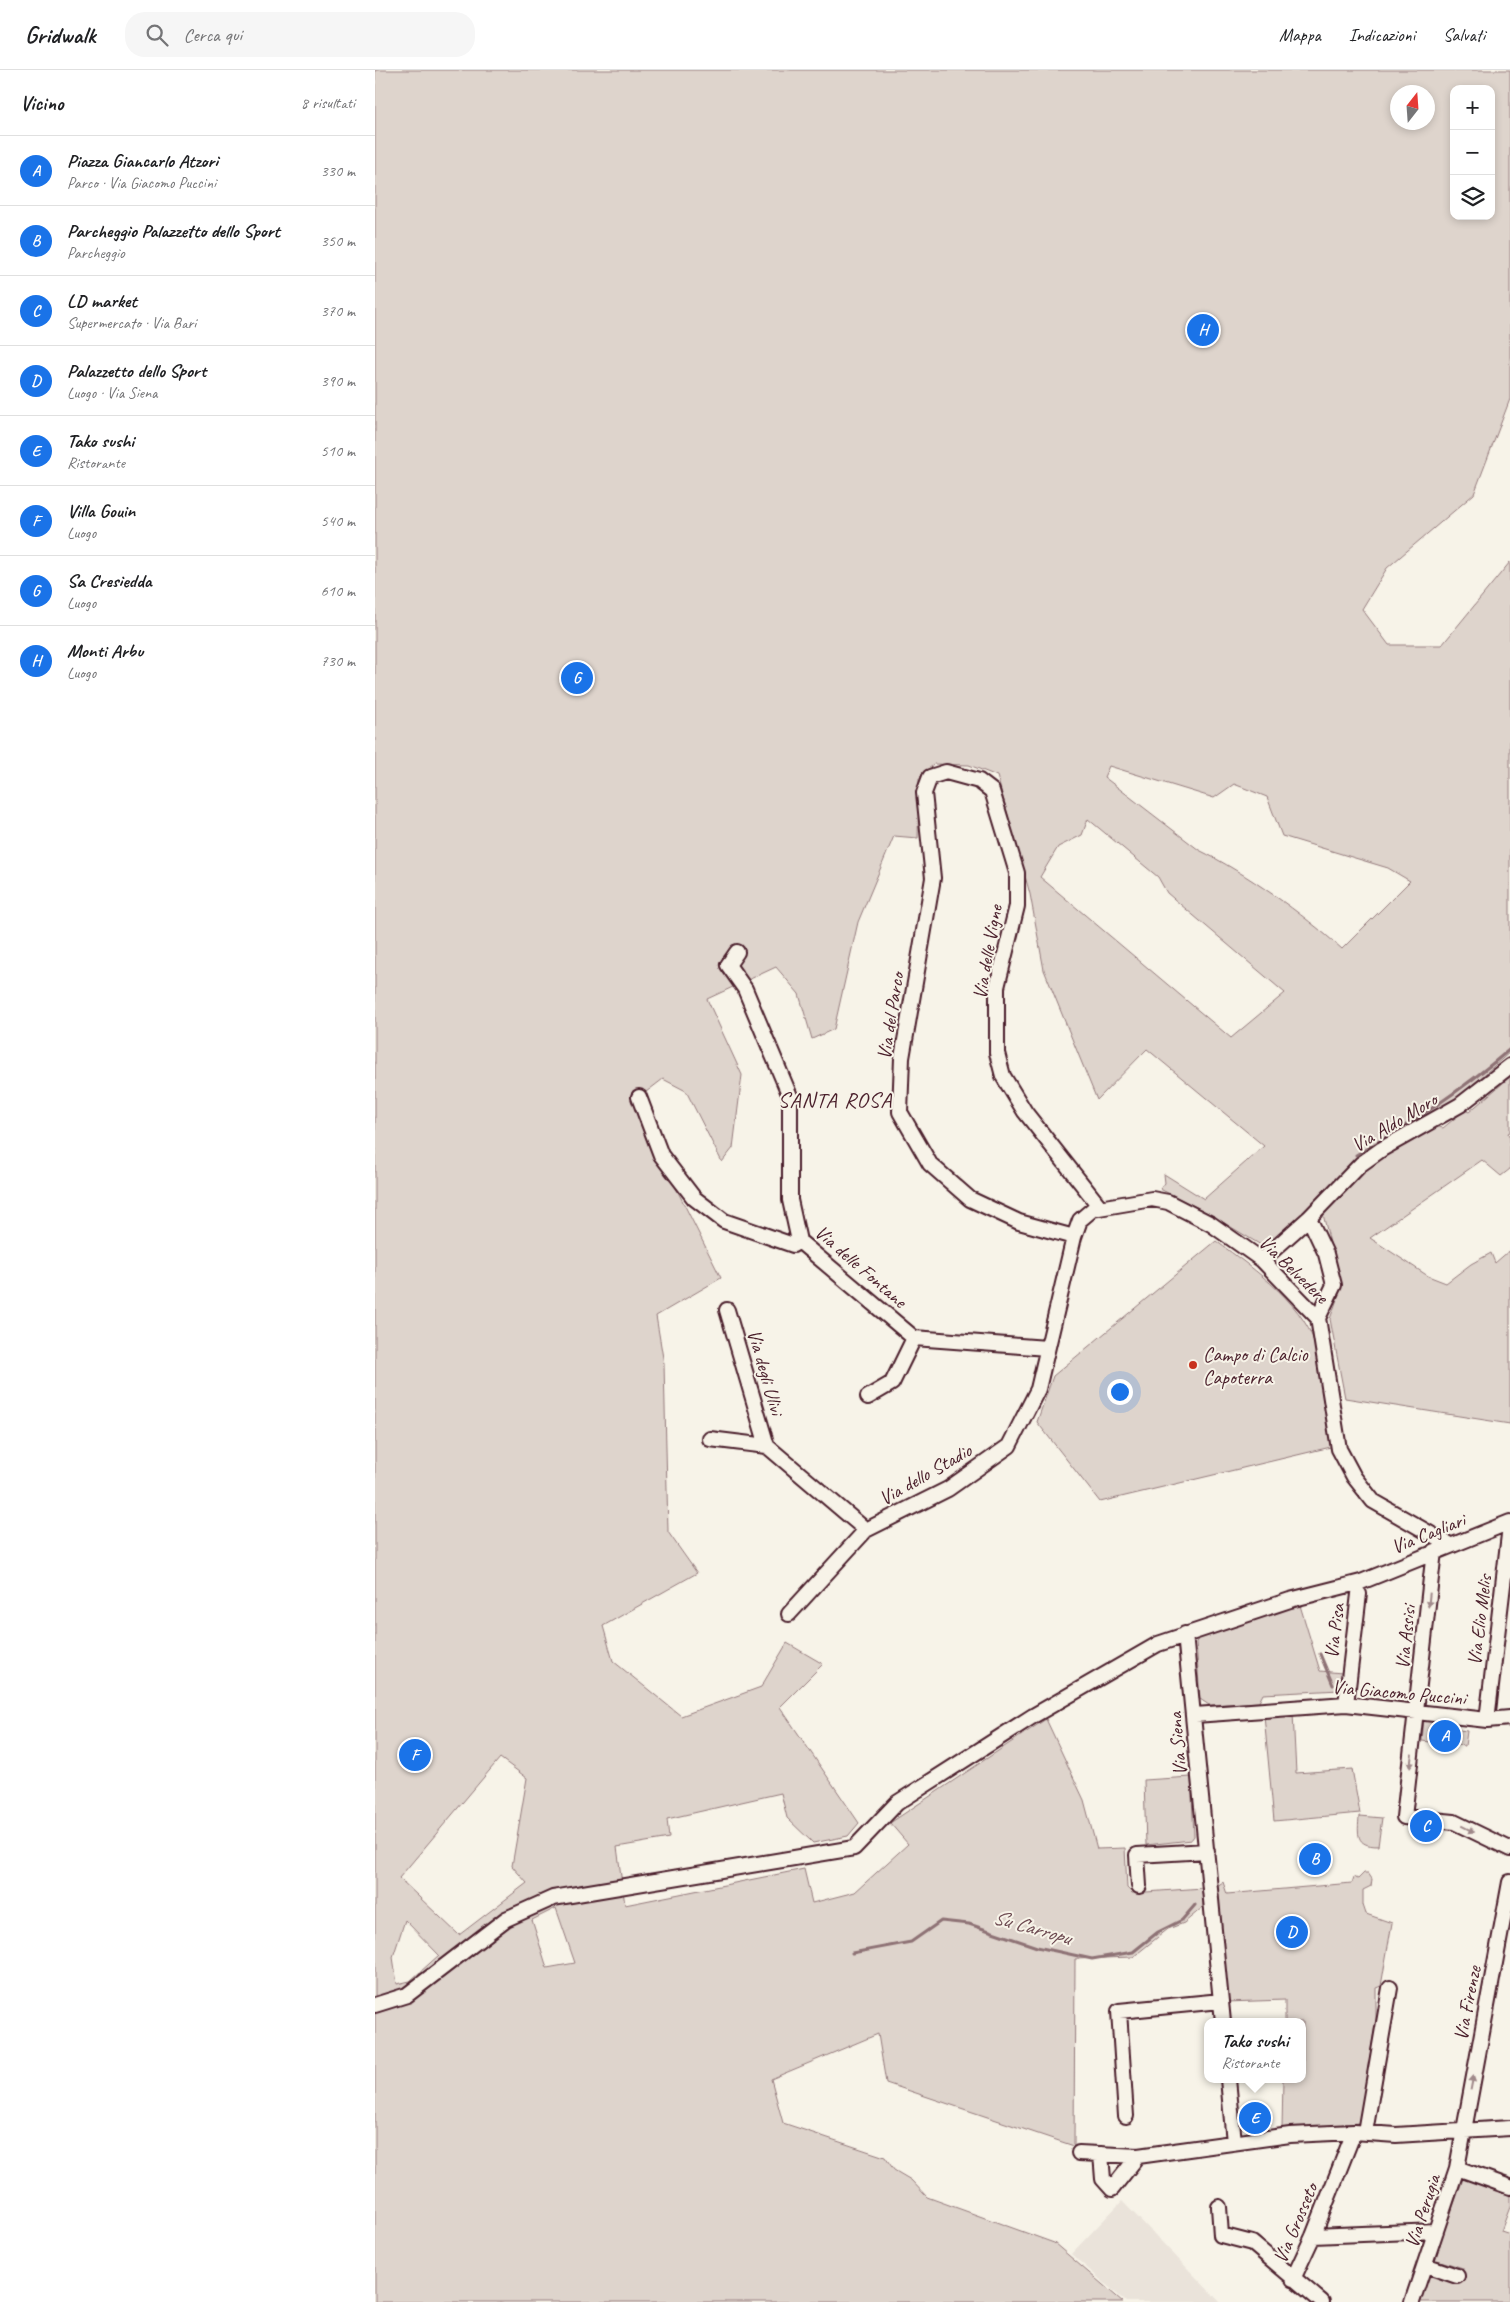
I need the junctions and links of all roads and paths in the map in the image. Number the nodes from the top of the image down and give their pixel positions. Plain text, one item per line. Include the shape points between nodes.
1 (924, 793) joint
2 (737, 952) dead end
3 (1510, 1066) edge
4 (639, 1097) dead end
5 (1101, 1207) junction
6 (1309, 1218) junction
7 (1074, 1237) junction
8 (799, 1241) junction
9 (1262, 1260) junction
10 (727, 1310) dead end
11 (1318, 1318) junction
12 (914, 1338) junction
13 (1047, 1348) junction
14 (868, 1397) dead end
15 (710, 1439) dead end
16 (767, 1446) junction
17 (1510, 1524) edge
18 (865, 1530) junction
19 (1450, 1544) junction
20 (1434, 1551) junction
21 (1360, 1588) junction
22 (789, 1614) dead end
23 (1185, 1634) junction
24 (1346, 1704) junction
25 (1417, 1712) junction
26 (1195, 1715) junction
27 (1510, 1718) edge
28 (1487, 1720) junction
29 (1510, 1849) edge
30 (1207, 1851) junction
31 (1510, 1882) edge
32 (1139, 1886) dead end
33 (1390, 1988) dead end
34 (1221, 2001) junction
35 (375, 2004) edge
36 (1223, 2018) edge
37 (1228, 2083) edge
38 (1126, 2116) dead end
39 (1510, 2128) edge
40 (1463, 2131) junction
41 (1359, 2132) junction
42 (1234, 2142) junction
43 (1079, 2153) dead end
44 (1101, 2154) junction
45 (1138, 2156) junction
46 (1457, 2168) junction
47 (1510, 2188) edge
48 (1219, 2207) dead end
49 (1437, 2231) junction
50 (1313, 2236) junction
51 (1425, 2265) junction
52 (1457, 2276) dead end
53 (1293, 2279) junction
54 (1322, 2302) edge
55 (1412, 2302) edge

1 - 5 street, Via delle Vigne via 930,777 946,772 979,781 992,791 1017,873 1017,906 997,987 997,1053 1003,1076 1025,1112
1 - 7 street, Via del Parco via 933,878 902,1058 900,1112 930,1164 970,1199 1019,1222
2 - 8 street, Via delle Fontane via 728,965 745,989 790,1096 790,1200
3 - 6 street, Via Aldo Moro via 1460,1105 1361,1164
4 - 8 street via 661,1155 694,1198 724,1221 793,1245
5 - 7 street, Via Belvedere via 1080,1220
5 - 9 street, Via Belvedere via 1152,1199 1168,1202 1211,1224
6 - 9 street, Via Aldo Moro
6 - 11 street via 1326,1254 1334,1285
7 - 13 street, Via Belvedere
8 - 12 street, Via delle Fontane
9 - 11 street, Via Belvedere
10 - 16 street, Via degli Ulivi
11 - 19 street, Via Belvedere via 1339,1449 1354,1477 1373,1500
12 - 13 street
12 - 14 street via 893,1383
13 - 18 street, Via dello Stadio via 1038,1389 1009,1446 948,1489
15 - 16 street, Via degli Ulivi
16 - 18 street, Via degli Ulivi
17 - 19 street, Via Cagliari
17 - 28 street, Via Elio Melis
18 - 22 street, Via dello Stadio
19 - 20 street, Via Cagliari
20 - 21 street, Via Cagliari
20 -> 25 street, Via Assisi
21 - 23 street, Via Cagliari via 1290,1600
21 - 24 street, Via Pisa
23 - 26 street, Via Siena
23 - 35 street, Via Cagliari via 1158,1644 1033,1716 897,1804 853,1848 553,1898 506,1919 407,1995
24 - 25 street, Via Giacomo Puccini
24 - 26 street, Via Giacomo Puccini
25 - 28 street, Via Giacomo Puccini
25 -> 29 street, Via Assisi via 1404,1817 1454,1822
26 - 30 street, Via Siena
27 - 28 street, Via Giacomo Puccini
30 - 32 street via 1137,1855
30 - 34 street, Via Siena
40 -> 31 street, Via Firenze
33 - 41 street, Via Grosseto
34 - 36 street, Via Siena
34 - 38 street via 1119,2011
37 - 42 street
39 - 40 street
40 - 41 street via 1396,2135
40 - 46 street, Via Perugia
41 - 42 street via 1290,2135
41 - 50 street, Via Grosseto
42 - 45 street
43 - 44 street
44 - 45 street
44 - 45 street via 1103,2179 1112,2189
46 - 47 street
46 - 49 street, Via Perugia
48 - 53 street, Via Grosseto via 1221,2235 1252,2242
49 - 50 street
49 - 51 street, Via Perugia
50 - 53 street, Via Grosseto
51 - 52 street
51 - 55 street, Via Perugia
53 - 54 street

